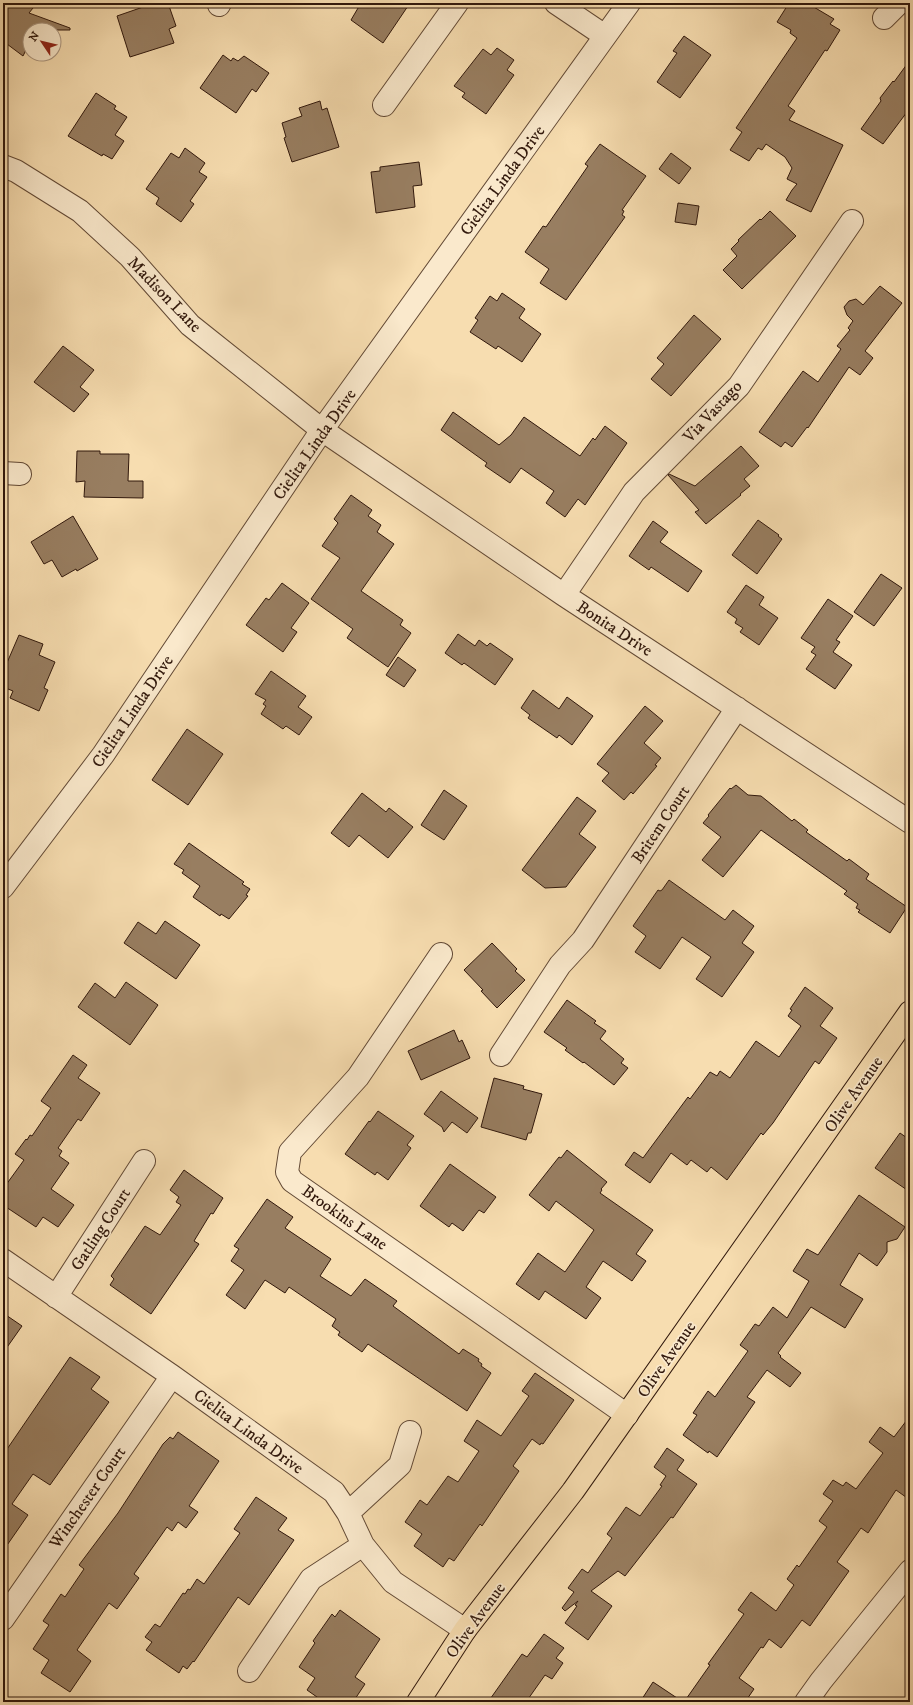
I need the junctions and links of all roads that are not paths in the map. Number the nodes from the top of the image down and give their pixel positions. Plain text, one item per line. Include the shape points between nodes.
1 (457, 3) edge
2 (556, 3) edge
3 (629, 3) edge
4 (605, 36) junction
5 (384, 105) dead end
6 (3, 166) edge
7 (852, 221) dead end
8 (322, 430) junction
9 (564, 595) junction
10 (737, 708) junction
11 (910, 822) edge
12 (3, 887) edge
13 (441, 954) dead end
14 (910, 1012) edge
15 (501, 1055) dead end
16 (144, 1161) dead end
17 (3, 1260) edge
18 (56, 1297) junction
19 (172, 1376) junction
20 (627, 1415) junction
21 (410, 1432) dead end
22 (348, 1513) junction
23 (363, 1545) junction
24 (910, 1572) edge
25 (3, 1619) edge
26 (465, 1630) junction
27 (249, 1671) dead end
28 (418, 1702) edge
29 (806, 1702) edge

1 - 5 street
2 - 4 street
3 - 4 street, Cielita Linda Drive
4 - 8 street, Cielita Linda Drive
6 - 8 street, Madison Lane via 16,170 80,211 130,256 190,325
7 - 9 street, Via Vastago via 739,386 634,492
8 - 9 street, Bonita Drive
8 - 12 street, Cielita Linda Drive via 103,755
9 - 10 street, Bonita Drive
10 - 11 street, Bonita Drive
10 - 15 street, Britem Court via 583,940 560,965
13 - 20 street, Brookins Lane via 358,1077 290,1152 287,1172 292,1181
14 - 20 main road, Olive Avenue
16 - 18 street, Gatling Court
17 - 18 street, Cielita Linda Drive
18 - 19 street, Cielita Linda Drive
19 - 22 street, Cielita Linda Drive via 334,1492
19 - 25 street, Winchester Court
20 - 26 main road, Olive Avenue via 573,1491
21 - 22 street via 400,1465
22 - 23 street, Cielita Linda Drive
23 - 26 street, Cielita Linda Drive via 393,1582
23 - 27 street via 311,1579
24 - 29 street
26 - 28 main road, Olive Avenue

